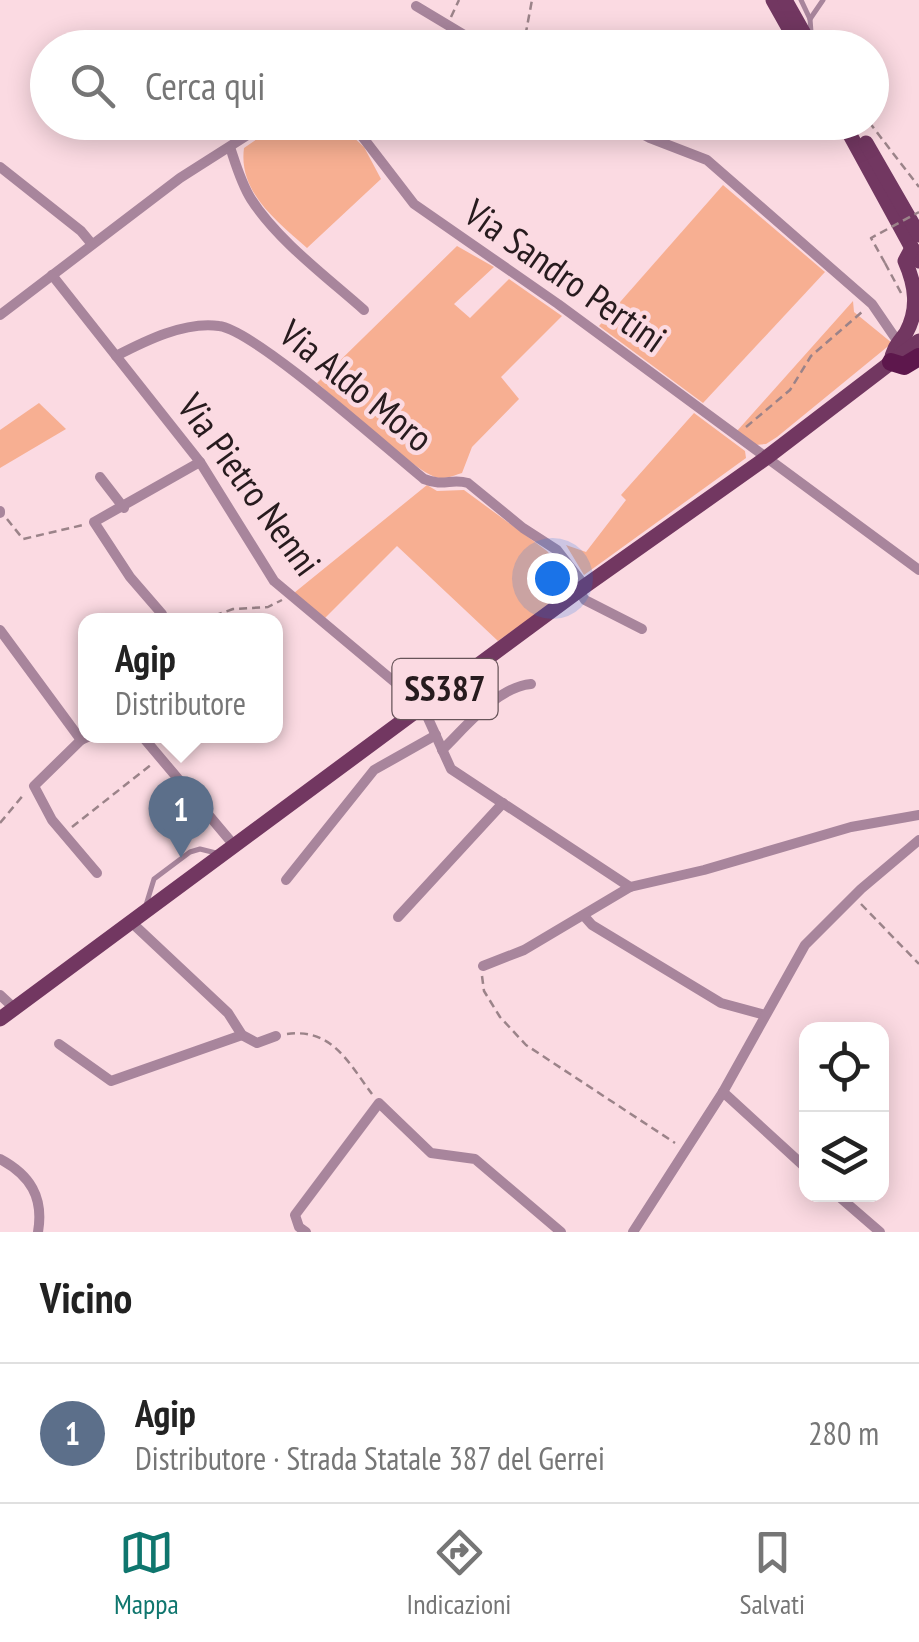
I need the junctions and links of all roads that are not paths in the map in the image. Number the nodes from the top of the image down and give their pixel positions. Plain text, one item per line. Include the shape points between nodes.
1 (772, 0) edge
2 (785, 0) edge
3 (801, 0) edge
4 (823, 0) edge
5 (416, 6) dead end
6 (810, 19) junction
7 (458, 30) edge
8 (794, 30) edge
9 (799, 30) edge
10 (809, 30) edge
11 (241, 140) edge
12 (365, 140) edge
13 (655, 140) edge
14 (854, 140) edge
15 (863, 140) edge
16 (230, 147) junction
17 (0, 167) edge
18 (91, 243) junction
19 (917, 248) edge
20 (52, 275) junction
21 (364, 310) dead end
22 (0, 315) edge
23 (919, 341) edge
24 (898, 342) junction
25 (116, 356) junction
26 (919, 357) edge
27 (891, 362) junction
28 (766, 458) junction
29 (200, 462) junction
30 (100, 477) dead end
31 (124, 508) junction
32 (919, 570) edge
33 (582, 588) junction
34 (161, 613) edge
35 (642, 629) dead end
36 (0, 630) edge
37 (531, 684) dead end
38 (422, 706) junction
39 (78, 729) edge
40 (436, 735) junction
41 (80, 743) edge
42 (148, 743) edge
43 (442, 750) junction
44 (503, 803) junction
45 (919, 815) edge
46 (919, 840) edge
47 (226, 849) junction
48 (97, 873) dead end
49 (286, 880) dead end
50 (630, 887) junction
51 (398, 916) dead end
52 (584, 916) junction
53 (129, 920) junction
54 (483, 966) road end
55 (0, 995) edge
56 (7, 1013) edge
57 (765, 1016) junction
58 (242, 1035) junction
59 (276, 1036) road end
60 (58, 1044) dead end
61 (722, 1092) junction
62 (0, 1159) edge
63 (799, 1162) edge
64 (845, 1202) edge
65 (38, 1232) edge
66 (306, 1232) edge
67 (561, 1232) edge
68 (633, 1232) edge
69 (880, 1232) edge

1 - 8 main road
2 - 9 main road
3 - 6 lane
4 - 6 lane
5 - 7 street
6 - 10 lane
11 - 16 street
12 - 28 street, Via Sandro Pertini via 414,204
13 - 24 street via 707,160 872,304
14 - 19 main road
15 - 19 main road
16 - 18 street
16 - 21 street via 252,201
17 - 18 street
18 - 20 street
19 - 24 main road via 905,261 916,308
20 - 22 street
20 - 25 street, Via Pietro Nenni
23 - 27 main road, SS387
24 - 27 main road
25 - 29 street, Via Pietro Nenni
25 - 33 street, Via Aldo Moro via 161,333 220,326 245,338 424,479 468,483 557,550
26 - 27 highway via 904,366
27 - 28 main road, SS387
28 - 32 street, Via Sandro Pertini
28 - 33 main road, SS387
29 - 31 street
29 - 38 street, Via Pietro Nenni via 274,580
30 - 31 street
31 - 34 street via 94,522
33 - 35 street, Via Aldo Moro via 585,600
33 - 38 main road, SS387
36 - 39 street
37 - 43 street via 504,694
38 - 40 street
38 - 47 main road, SS387
40 - 43 street
40 - 49 street via 374,770
41 - 48 street via 34,786
42 - 47 street
43 - 44 street via 451,769
44 - 50 street
44 - 51 street
45 - 50 street
46 - 57 street via 806,945
47 - 53 main road, SS387
50 - 52 street
52 - 54 street
52 - 57 street via 722,1004
53 - 56 main road, SS387
53 - 58 street
55 - 56 street
57 - 61 street
58 - 59 street via 256,1043
58 - 60 street via 112,1081
61 - 63 street
61 - 68 street
62 - 65 street via 24,1172 35,1193
64 - 69 street
66 - 67 street via 295,1215 379,1103 431,1153 475,1159

